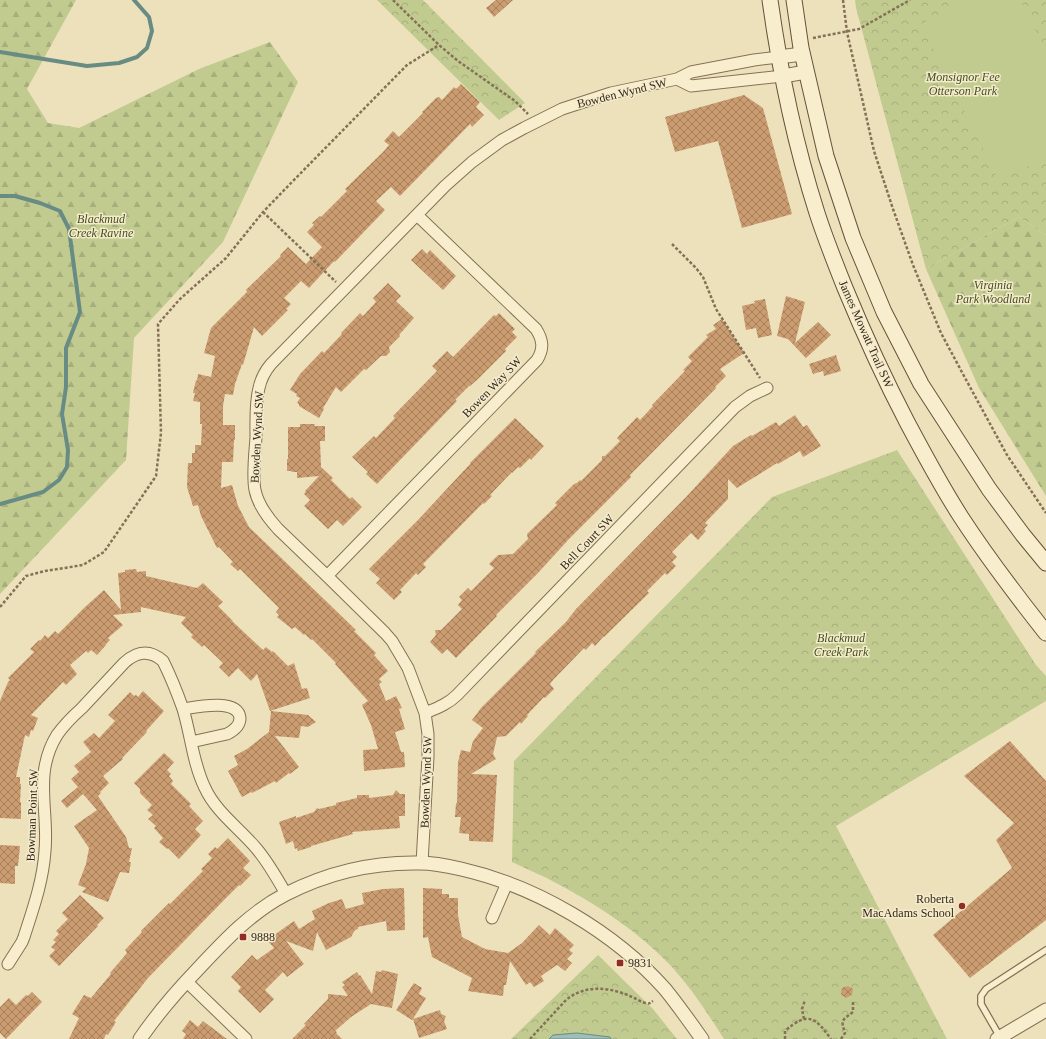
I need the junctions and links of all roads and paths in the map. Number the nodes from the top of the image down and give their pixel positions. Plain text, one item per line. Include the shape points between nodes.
1 (393, 0) edge
2 (770, 0) edge
3 (794, 0) edge
4 (843, 0) edge
5 (910, 0) edge
6 (847, 32) junction
7 (808, 39) dead end
8 (439, 45) junction
9 (802, 54) junction
10 (779, 57) junction
11 (806, 72) junction
12 (783, 76) junction
13 (677, 79) junction
14 (526, 111) dead end
15 (263, 212) junction
16 (417, 215) junction
17 (672, 244) dead end
18 (344, 289) junction
19 (767, 388) joint
20 (1046, 514) edge
21 (1046, 563) edge
22 (327, 576) junction
23 (0, 607) edge
24 (1045, 632) edge
25 (183, 709) junction
26 (425, 713) junction
27 (191, 742) junction
28 (422, 863) junction
29 (507, 883) junction
30 (286, 894) junction
31 (492, 918) dead end
32 (1046, 950) edge
33 (8, 964) dead end
34 (186, 982) junction
35 (805, 1000) dead end
36 (853, 1000) dead end
37 (653, 1001) dead end
38 (1046, 1010) edge
39 (804, 1019) junction
40 (999, 1038) edge
41 (140, 1039) edge
42 (246, 1039) edge
43 (530, 1039) edge
44 (702, 1039) edge
45 (785, 1039) edge
46 (831, 1039) edge
47 (841, 1039) edge

1 - 8 path
2 - 10 main road, James Mowatt Trail SW
3 - 9 main road, James Mowatt Trail SW
4 - 6 path
5 - 6 path via 859,29
6 - 7 path
6 - 20 path via 874,151 913,265 941,333 1007,455
8 - 14 path
8 - 15 path via 407,65
9 - 10 street, Bowden Wynd SW
9 - 11 main road, James Mowatt Trail SW
10 - 12 main road, James Mowatt Trail SW
10 - 13 street, Bowden Wynd SW via 690,72
11 - 12 street, Bowden Wynd SW
11 - 21 main road, James Mowatt Trail SW via 826,156 850,230 884,312 921,384 989,490
12 - 13 street, Bowden Wynd SW via 691,86
12 - 24 main road, James Mowatt Trail SW via 802,161 832,257 890,389 961,517
13 - 16 street, Bowden Wynd SW via 611,93 562,109 535,122 502,140 472,162
15 - 18 path
15 - 23 path via 226,258 180,299 158,324 161,433 156,476 104,552 83,565 26,576
16 - 18 street, Bowden Wynd SW
16 - 22 street, Bowen Way SW via 536,329 542,339 542,346 537,360
17 - 19 path via 703,277 716,309
18 - 22 street, Bowden Wynd SW via 267,369 257,398 254,480 256,495 264,512 278,529
19 - 26 street, Bell Court SW via 735,407 452,701
22 - 26 street, Bowden Wynd SW via 392,641 408,668
25 - 27 street, Bowman Point SW
25 - 27 street via 228,706 234,709 240,718 239,724 232,732
25 - 33 street, Bowman Point SW via 163,661 152,654 138,654 129,658 58,734 44,774 46,838 40,883 22,942
26 - 28 street, Bowden Wynd SW via 428,757
27 - 30 street, Bowman Point SW via 200,777 211,800 256,848
28 - 29 street via 474,872
28 - 30 street via 388,864 338,873
29 - 31 street
29 - 44 street via 567,911 620,948 664,989
30 - 34 street via 244,922
32 - 40 lane via 986,989 980,996 981,1004
34 - 41 street via 164,1006
34 - 42 street
35 - 39 path via 802,1010
36 - 47 path via 853,1012 842,1022 845,1033
37 - 43 path via 646,1003 604,989 594,988 578,992 566,1000
38 - 40 street
39 - 45 path via 797,1021 785,1031
39 - 46 path via 818,1022

